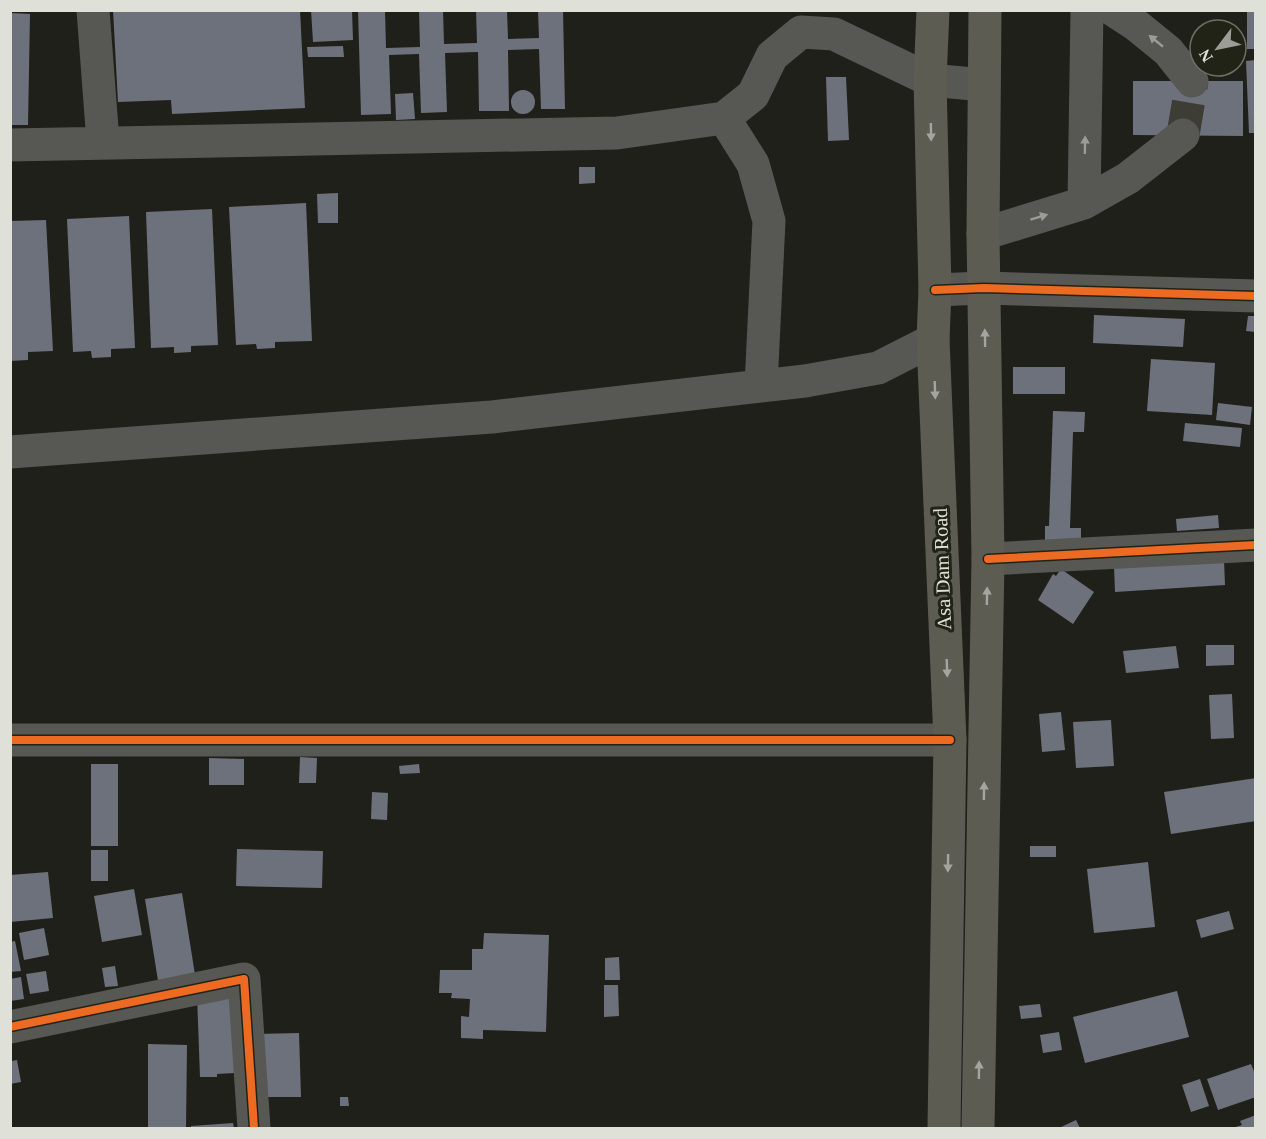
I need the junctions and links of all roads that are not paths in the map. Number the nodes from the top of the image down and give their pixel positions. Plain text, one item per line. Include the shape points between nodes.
1 (93, 10) edge
2 (933, 10) edge
3 (985, 10) edge
4 (1086, 10) edge
5 (1113, 10) edge
6 (930, 80) junction
7 (1192, 81) dead end
8 (984, 85) junction
9 (724, 118) junction
10 (1183, 135) tunnel mouth
11 (103, 142) junction
12 (10, 145) edge
13 (1084, 203) junction
14 (983, 234) junction
15 (984, 288) junction
16 (935, 290) junction
17 (1256, 296) edge
18 (933, 340) junction
19 (761, 386) junction
20 (10, 452) edge
21 (1256, 545) edge
22 (988, 559) junction
23 (10, 740) edge
24 (950, 740) junction
25 (10, 1027) edge
26 (254, 1128) edge
27 (944, 1128) edge
28 (978, 1128) edge

1 - 11 street
2 - 6 main road, Asa Dam Road
3 - 8 main road
13 -> 4 street
7 -> 5 street via 1168,51
6 - 8 street
6 - 9 street via 834,34 801,32 772,56 753,95
6 -> 16 main road, Asa Dam Road
8 - 14 main road
9 - 11 street via 617,133
9 - 19 street via 753,164 769,221
10 - 13 street via 1128,178
11 - 12 street
14 -> 13 street
14 - 15 main road
15 - 16 street
15 - 17 street
22 -> 15 main road
16 - 18 main road, Asa Dam Road
18 - 19 street via 878,368
18 -> 24 main road, Asa Dam Road
19 - 20 street via 492,417
21 - 22 street
28 -> 22 main road
23 - 24 street
24 -> 27 main road, Asa Dam Road
25 - 26 street via 244,979

